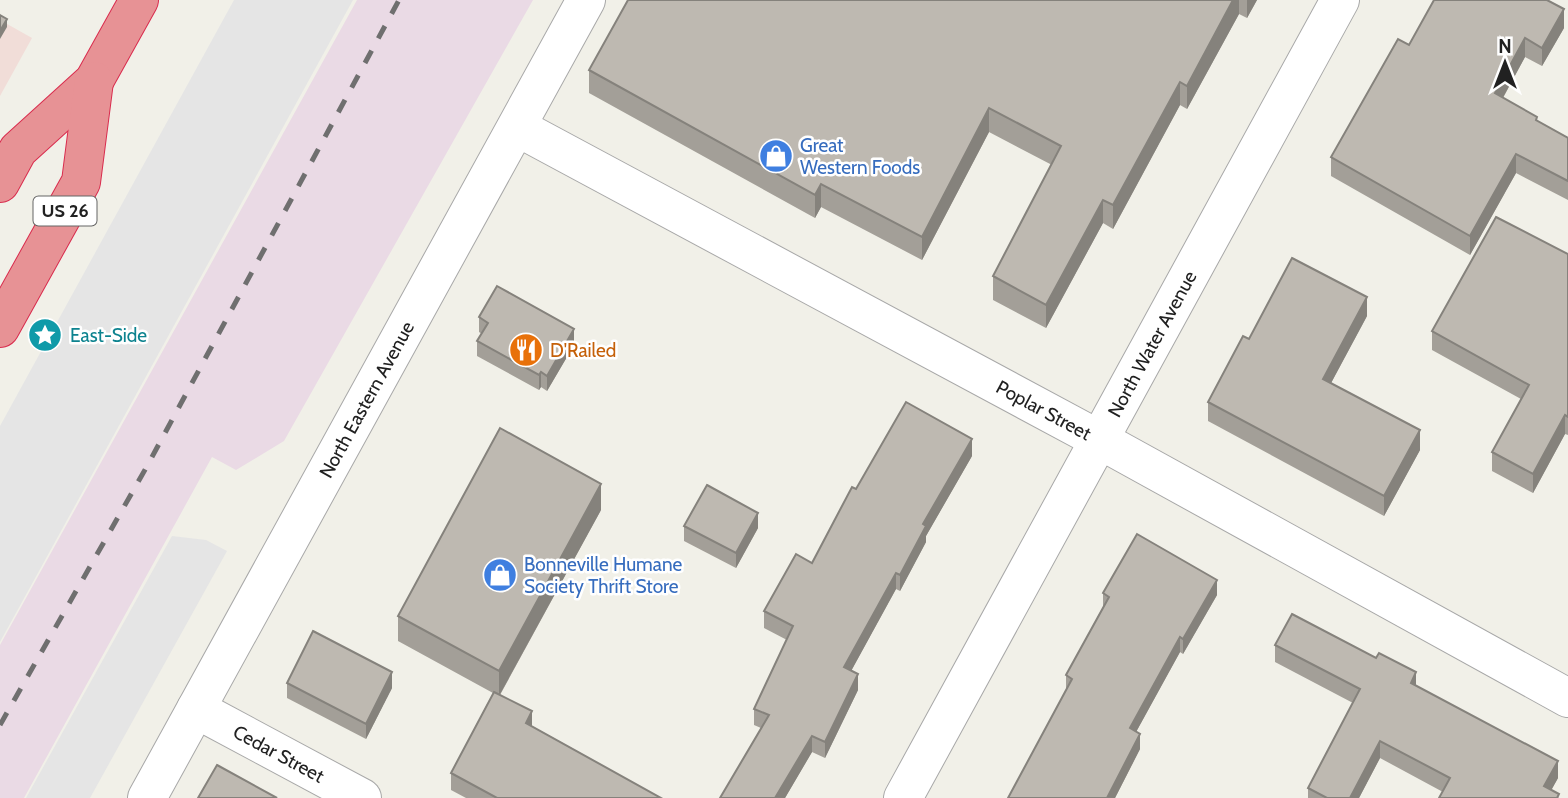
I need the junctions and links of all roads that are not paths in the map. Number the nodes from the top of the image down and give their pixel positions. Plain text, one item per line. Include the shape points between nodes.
1 (139, 0) edge
2 (586, 0) edge
3 (1340, 0) edge
4 (94, 81) junction
5 (517, 127) junction
6 (0, 183) edge
7 (0, 328) edge
8 (1098, 439) junction
9 (1568, 698) edge
10 (195, 709) junction
11 (147, 798) edge
12 (362, 798) edge
13 (903, 798) edge

1 - 4 highway, US 26
2 - 5 street, North Eastern Avenue
3 - 8 street, North Water Avenue
4 - 6 highway, US 26 via 18,150
4 - 7 highway, US 26 via 81,182
5 - 8 street, Poplar Street
5 - 10 street, North Eastern Avenue
8 - 9 street, Poplar Street
8 - 13 street, North Water Avenue
10 - 11 street, North Eastern Avenue
10 - 12 street, Cedar Street

